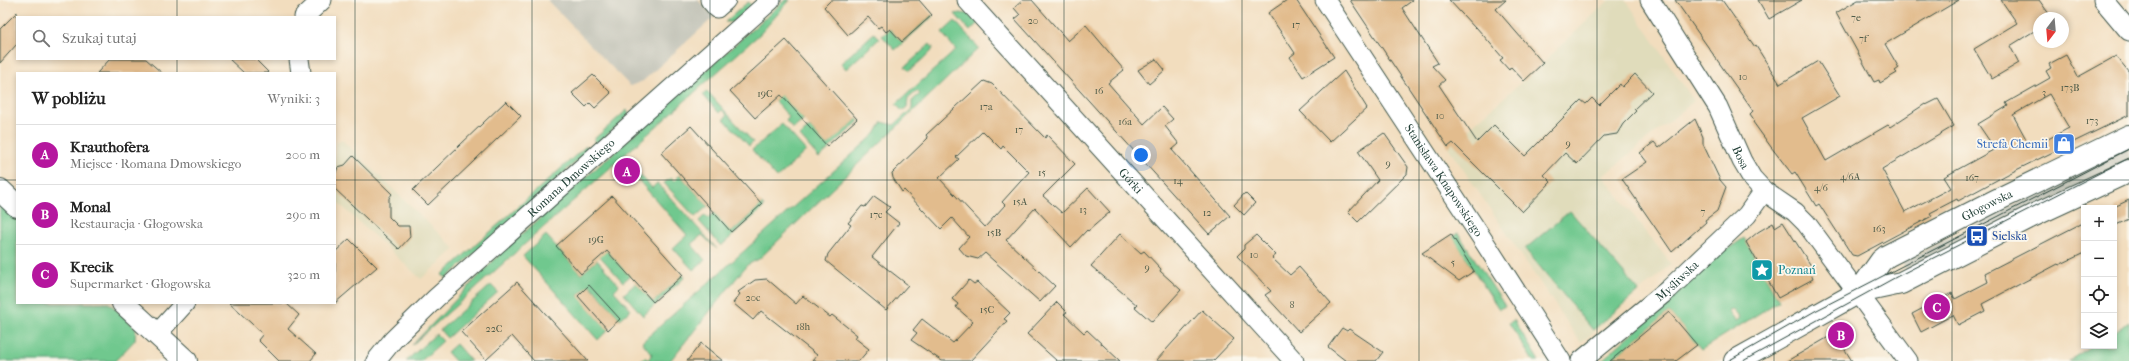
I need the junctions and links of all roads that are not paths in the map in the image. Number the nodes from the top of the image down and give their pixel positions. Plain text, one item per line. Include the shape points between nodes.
1 (322, 0) edge
2 (710, 0) edge
3 (726, 0) edge
4 (967, 0) edge
5 (1325, 0) edge
6 (1650, 0) edge
7 (2103, 0) edge
8 (763, 3) edge
9 (305, 16) edge
10 (2129, 31) edge
11 (299, 60) edge
12 (301, 72) edge
13 (2129, 136) edge
14 (2129, 171) edge
15 (0, 190) edge
16 (1764, 191) junction
17 (16, 205) edge
18 (1859, 292) junction
19 (124, 304) edge
20 (184, 304) edge
21 (157, 334) junction
22 (186, 361) edge
23 (376, 361) edge
24 (1294, 361) edge
25 (1560, 361) edge
26 (1581, 361) edge
27 (1735, 361) edge
28 (1908, 361) edge

1 - 9 street
2 - 3 street via 717,8
4 - 24 street, Górki
5 - 25 street, Stanisława Knapowskiego
6 - 16 street, Bosa via 1718,107 1746,171
7 - 10 street
8 - 23 street, Romana Dmowskiego via 436,298 393,340
11 - 12 street
13 - 18 street, Głogowska via 1883,259
14 - 18 street, Głogowska via 2032,216 1902,283
15 - 17 street
16 - 18 street, Bosa via 1801,217
16 - 26 street, Myśliwska via 1747,215 1668,289
18 - 27 street, Głogowska
18 - 28 street
19 - 21 street
20 - 21 street
21 - 22 street

